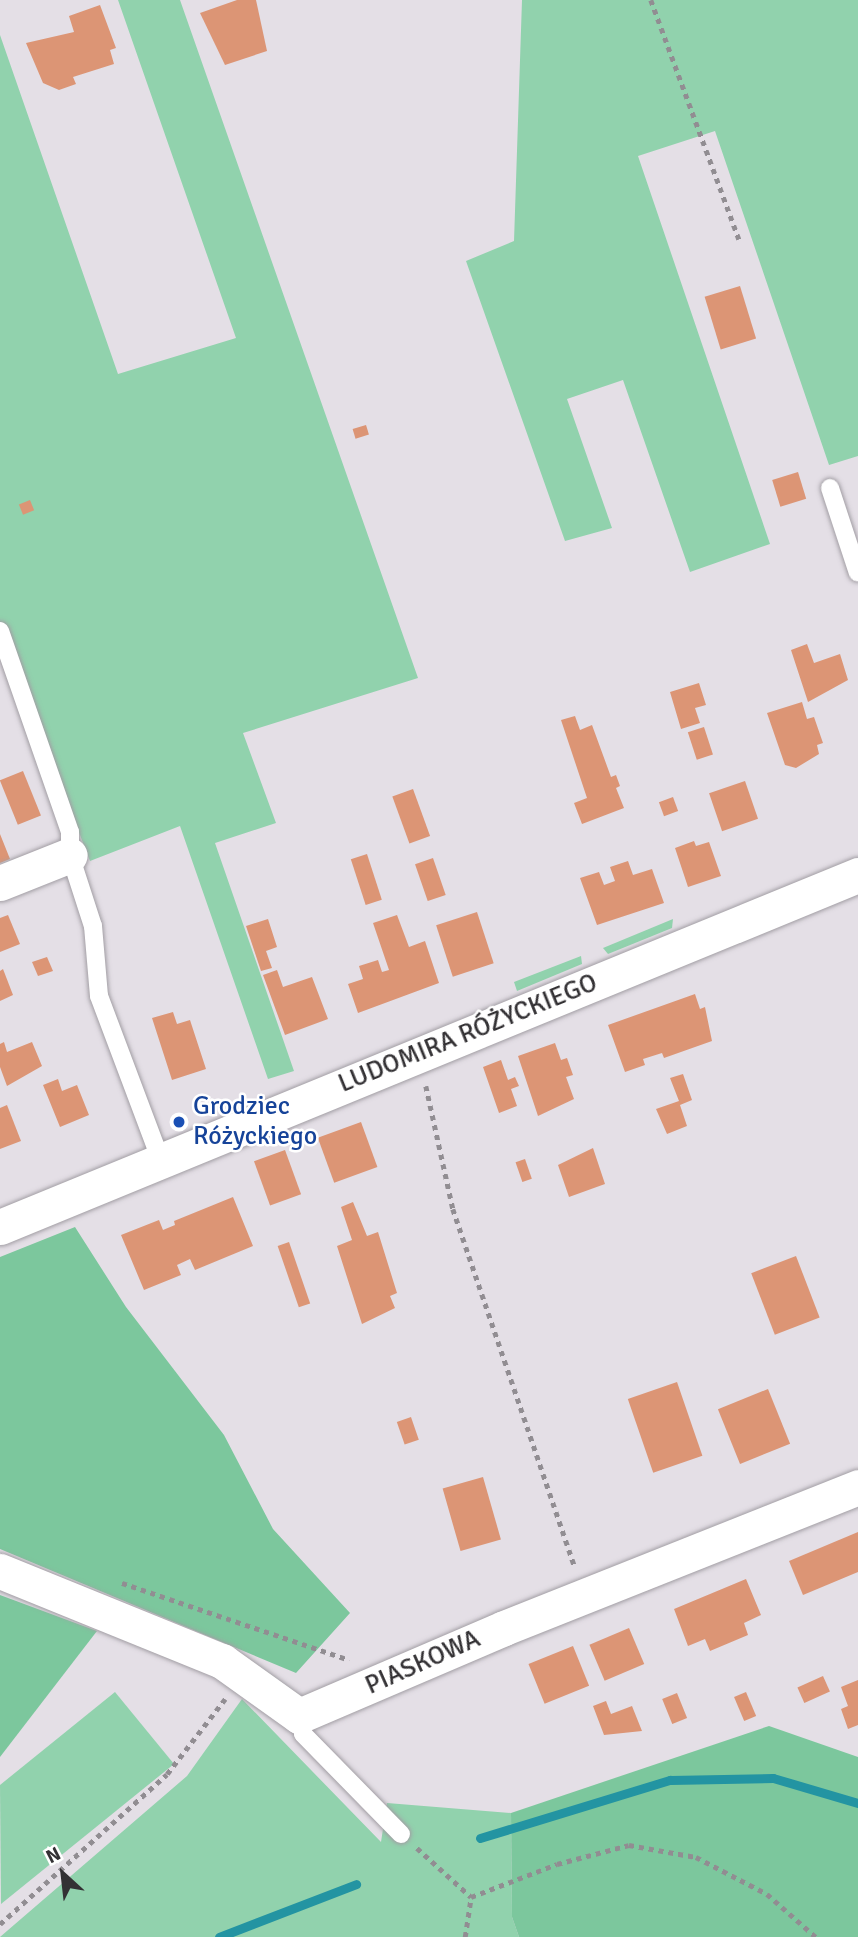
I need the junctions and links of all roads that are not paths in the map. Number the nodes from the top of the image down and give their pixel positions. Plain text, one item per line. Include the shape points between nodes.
1 (830, 488) dead end
2 (858, 573) edge
3 (0, 631) edge
4 (70, 855) junction
5 (858, 874) edge
6 (0, 883) edge
7 (161, 1161) junction
8 (0, 1227) edge
9 (858, 1487) edge
10 (0, 1571) edge
11 (299, 1716) junction
12 (401, 1834) road end

1 - 2 lane
3 - 4 lane via 70,832
4 - 6 street
4 - 7 lane via 93,926 99,996
5 - 7 street, LUDOMIRA RÓŻYCKIEGO
7 - 8 street, LUDOMIRA RÓŻYCKIEGO
9 - 11 street, PIASKOWA
10 - 11 street via 222,1661
11 - 12 lane via 303,1734

